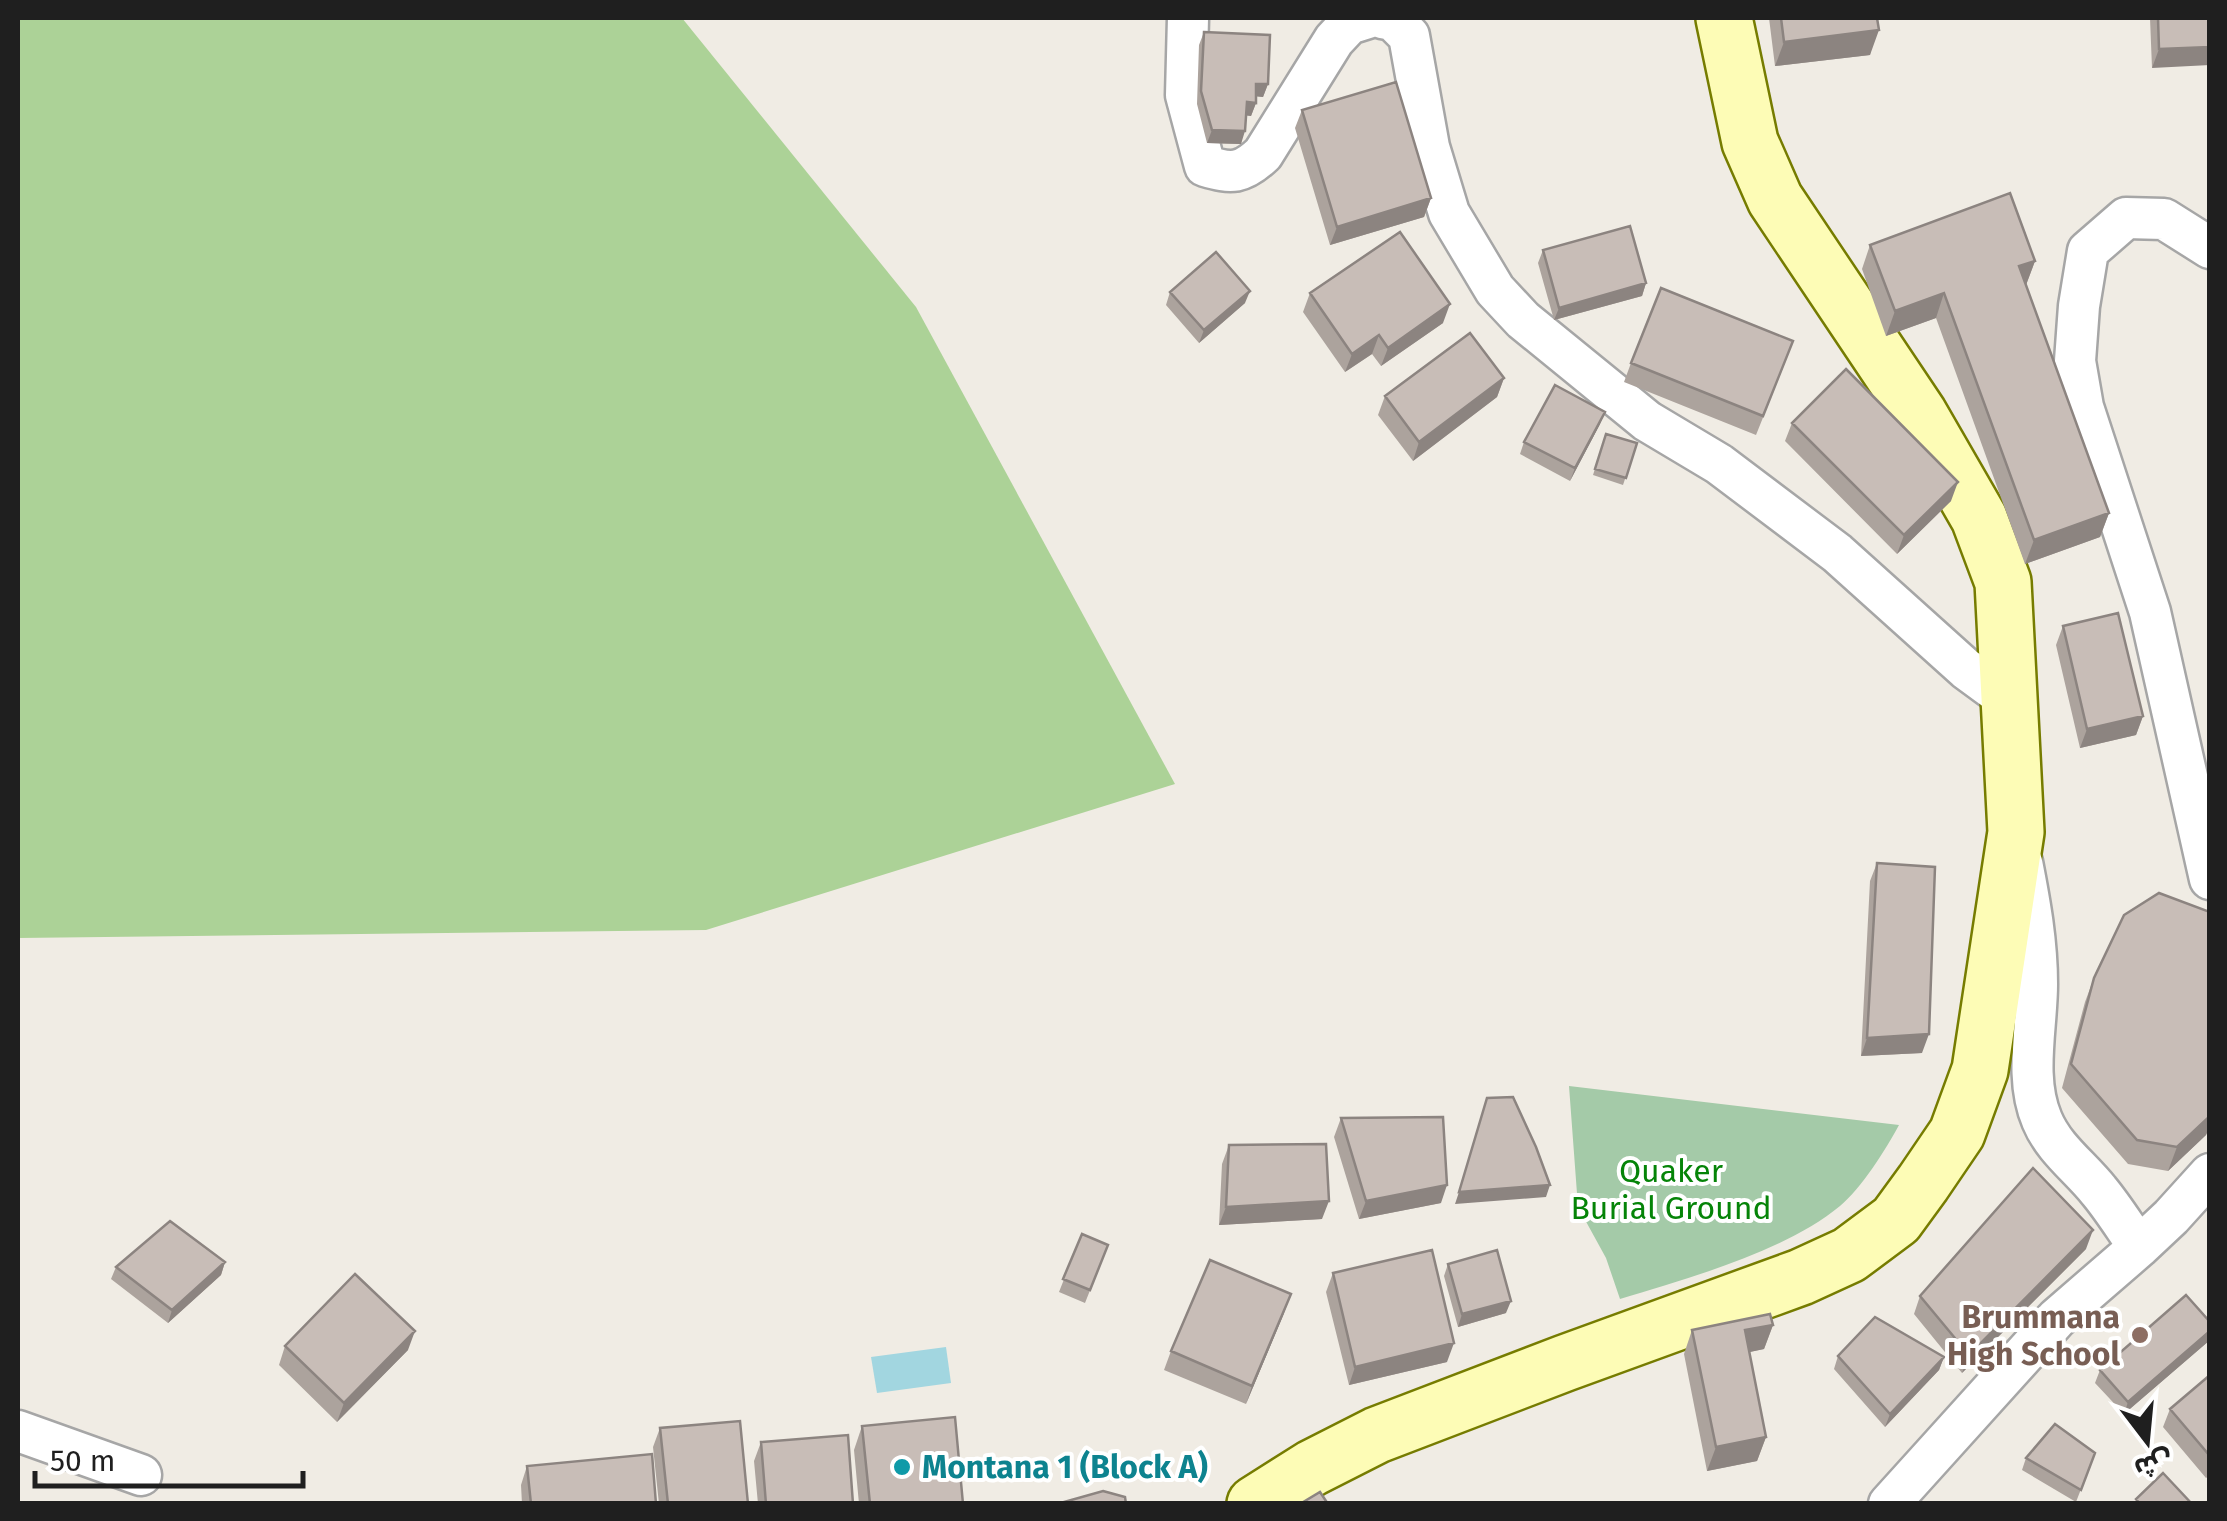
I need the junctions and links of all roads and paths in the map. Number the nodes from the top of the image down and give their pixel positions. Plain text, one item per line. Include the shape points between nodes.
1 (1188, 18) edge
2 (1368, 18) edge
3 (1382, 18) edge
4 (1724, 18) edge
5 (2210, 248) edge
6 (2011, 702) junction
7 (2016, 832) junction
8 (2210, 879) edge
9 (2210, 1174) edge
10 (2139, 1247) junction
11 (18, 1431) edge
12 (140, 1474) dead end
13 (1255, 1504) edge
14 (1889, 1504) edge

1 - 2 street via 1186,95 1196,138 1205,166 1225,172 1247,169 1263,154 1334,40 1349,24
3 - 6 street via 1410,36 1429,147 1449,213 1495,290 1522,320 1648,421 1719,464 1837,553
4 - 6 main road via 1750,142 1774,199 1919,414 1979,518 2003,582
5 - 8 street via 2164,219 2126,218 2088,251 2075,361 2083,407 2150,612
6 - 7 main road
7 - 10 street via 2033,921 2034,1099 2064,1154
7 - 13 main road via 1980,1070 1956,1133 1896,1220 1849,1255 1800,1277 1377,1435
9 - 10 street
10 - 14 street via 2057,1318
11 - 12 street

